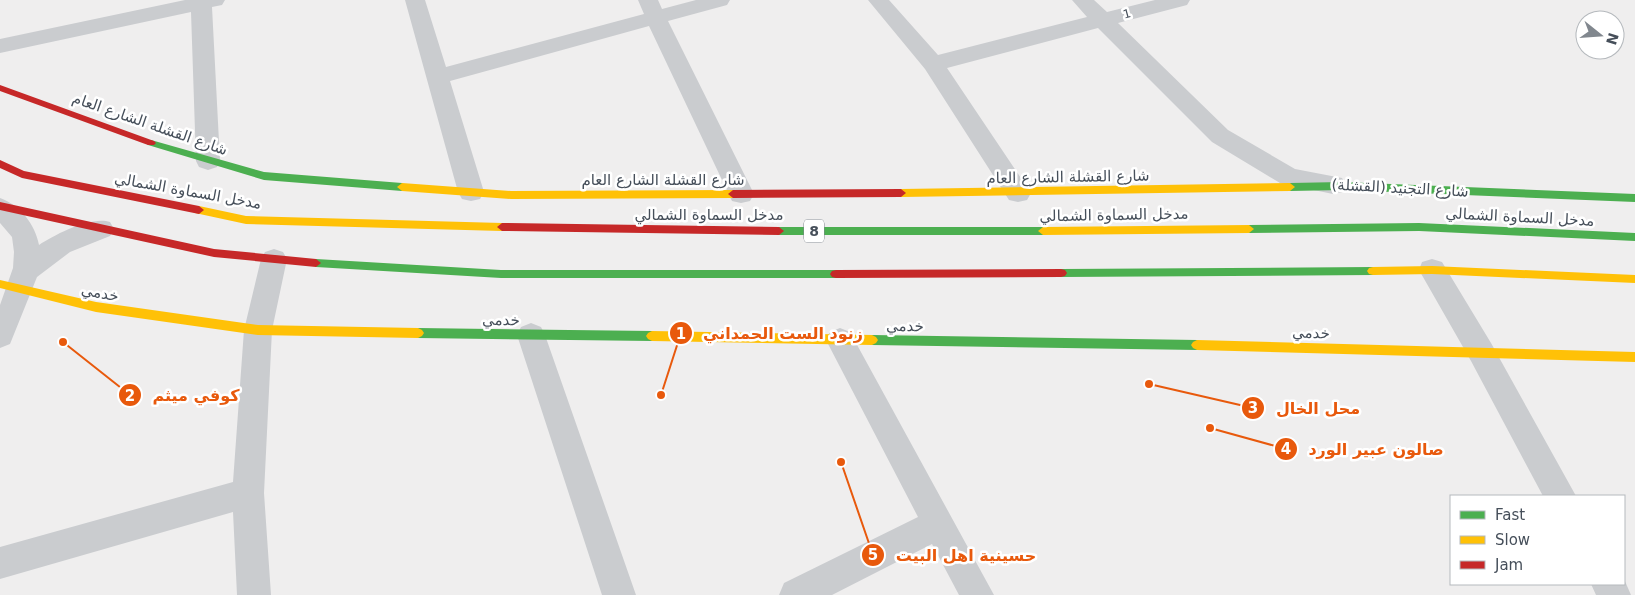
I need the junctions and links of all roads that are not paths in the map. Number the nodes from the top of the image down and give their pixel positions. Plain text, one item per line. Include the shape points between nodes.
1 (415, 0) edge
2 (720, 0) edge
3 (878, 0) edge
4 (1082, 0) edge
5 (1180, 0) edge
6 (206, 1) edge
7 (651, 9) edge
8 (1103, 20) junction
9 (0, 46) edge
10 (933, 64) junction
11 (437, 77) junction
12 (0, 88) edge
13 (208, 161) junction
14 (0, 164) edge
15 (1342, 186) junction
16 (471, 192) junction
17 (1018, 193) junction
18 (741, 194) junction
19 (1635, 198) edge
20 (0, 207) edge
21 (102, 229) junction
22 (1635, 237) edge
23 (274, 259) junction
24 (1432, 270) junction
25 (1635, 279) edge
26 (15, 282) edge
27 (258, 330) junction
28 (531, 335) junction
29 (0, 336) edge
30 (840, 340) junction
31 (1481, 352) junction
32 (1635, 356) edge
33 (248, 493) junction
34 (1559, 495) edge
35 (937, 520) junction
36 (0, 563) edge
37 (254, 595) edge
38 (619, 595) edge
39 (796, 595) edge
40 (977, 595) edge

1 - 11 street
2 - 7 street
3 - 10 street
4 - 8 street, شارع التجنيد (القشلة)
5 - 8 street, 1
6 - 9 street
6 - 13 street
7 - 11 street
7 - 18 street
8 - 10 street, 1
8 - 15 street, شارع التجنيد (القشلة) via 1220,136 1289,177
10 - 17 street
11 - 16 street
12 - 13 main road, شارع القشلة الشارع العام
13 - 16 main road, شارع القشلة الشارع العام via 264,176
14 - 22 main road, مدخل السماوة الشمالي / 8 via 22,174 246,220 572,229 940,232 1419,227
15 - 17 main road, شارع القشلة الشارع العام
15 - 19 main road, شارع التجنيد (القشلة)
16 - 18 main road, شارع القشلة الشارع العام via 510,195
17 - 18 main road, شارع القشلة الشارع العام
20 - 21 main road
20 - 26 street via 13,216 24,231 28,250
21 - 23 main road via 214,253
21 - 26 street via 80,234 60,244 41,256
23 - 24 main road via 501,274
23 - 27 street
24 - 25 main road
24 - 31 street
26 - 27 main road, خدمي via 74,303
26 - 29 street
27 - 28 main road, خدمي
27 - 33 street
28 - 30 main road, خدمي
28 - 38 street
30 - 31 main road, خدمي
30 - 35 street
31 - 32 main road, خدمي
31 - 34 street
33 - 36 street
33 - 37 street
35 - 39 street via 932,527
35 - 40 street

